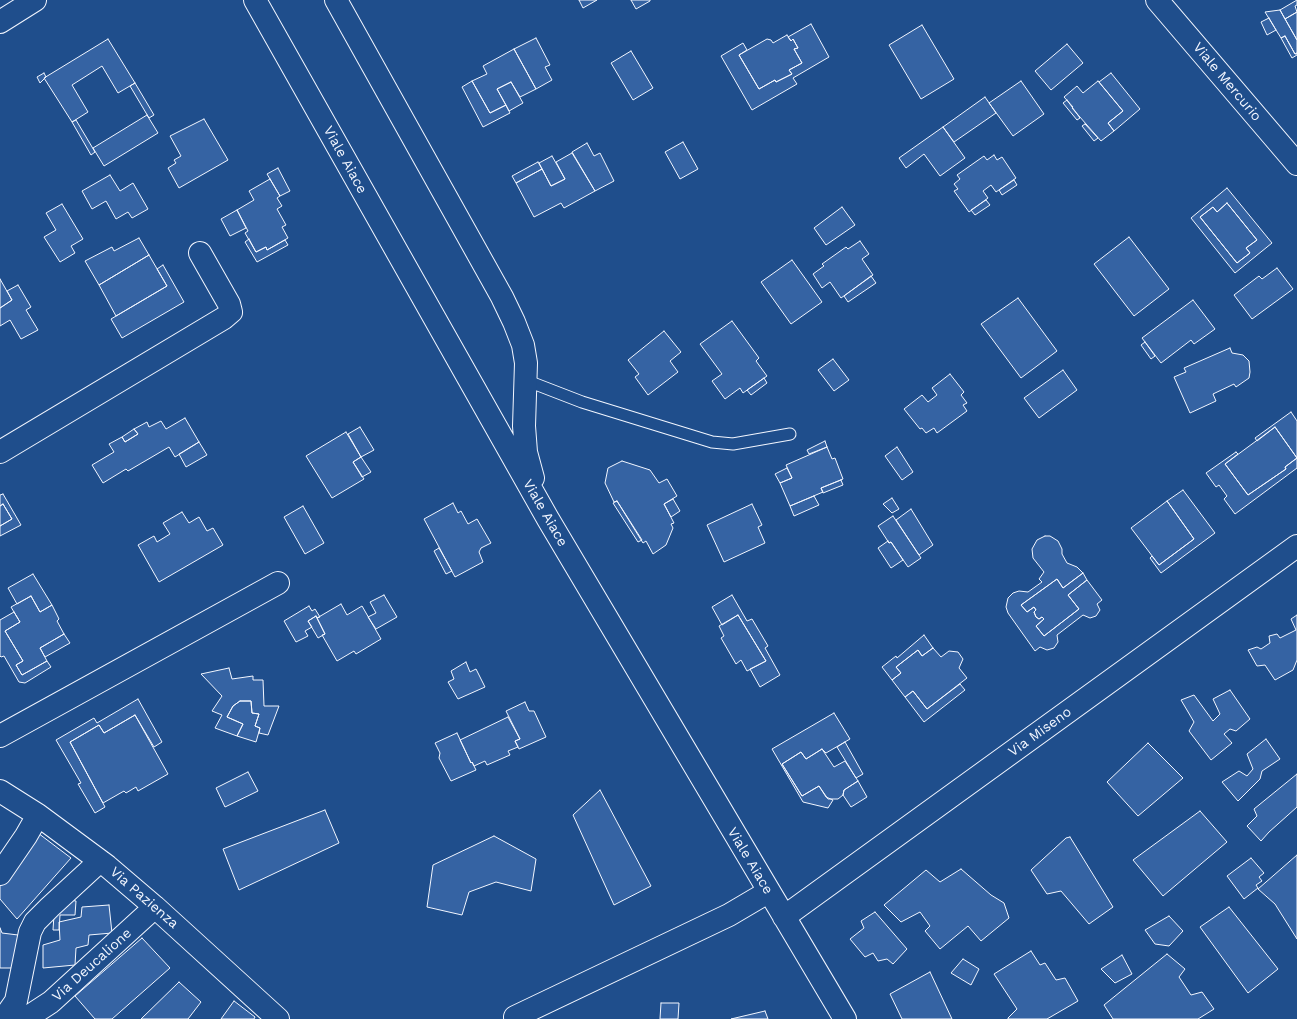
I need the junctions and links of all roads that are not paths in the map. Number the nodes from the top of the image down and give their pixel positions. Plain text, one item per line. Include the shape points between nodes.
1 (36, 0) edge
2 (255, 0) edge
3 (336, 0) edge
4 (1157, 0) edge
5 (0, 22) edge
6 (1297, 164) edge
7 (200, 253) dead end
8 (526, 380) junction
9 (790, 434) dead end
10 (0, 452) edge
11 (548, 519) junction
12 (1297, 546) edge
13 (278, 582) dead end
14 (0, 736) edge
15 (0, 791) edge
16 (38, 815) junction
17 (100, 861) junction
18 (0, 874) edge
19 (768, 892) junction
20 (156, 907) junction
21 (784, 917) junction
22 (515, 1017) dead end
23 (0, 1019) edge
24 (24, 1019) edge
25 (278, 1019) edge
26 (846, 1019) edge

1 - 5 street
2 - 11 street, Viale Aiace
3 - 8 street via 502,297 523,345
4 - 6 street, Viale Mercurio
7 - 10 street via 230,304 231,312
8 - 9 lane via 582,402 712,442 733,444
8 - 11 street via 526,452
11 - 19 street, Viale Aiace
12 - 21 street, Via Miseno
13 - 14 street
15 - 16 street, Via Pazienza
16 - 17 street, Via Pazienza
16 - 18 street
17 - 20 street, Via Pazienza
17 - 23 street via 35,922 30,932 16,1001
19 - 21 street, Viale Aiace
19 - 22 street via 729,915
20 - 24 street, Via Deucalione via 52,1002
20 - 25 street, Via Pazienza
21 - 26 street, Viale Aiace

